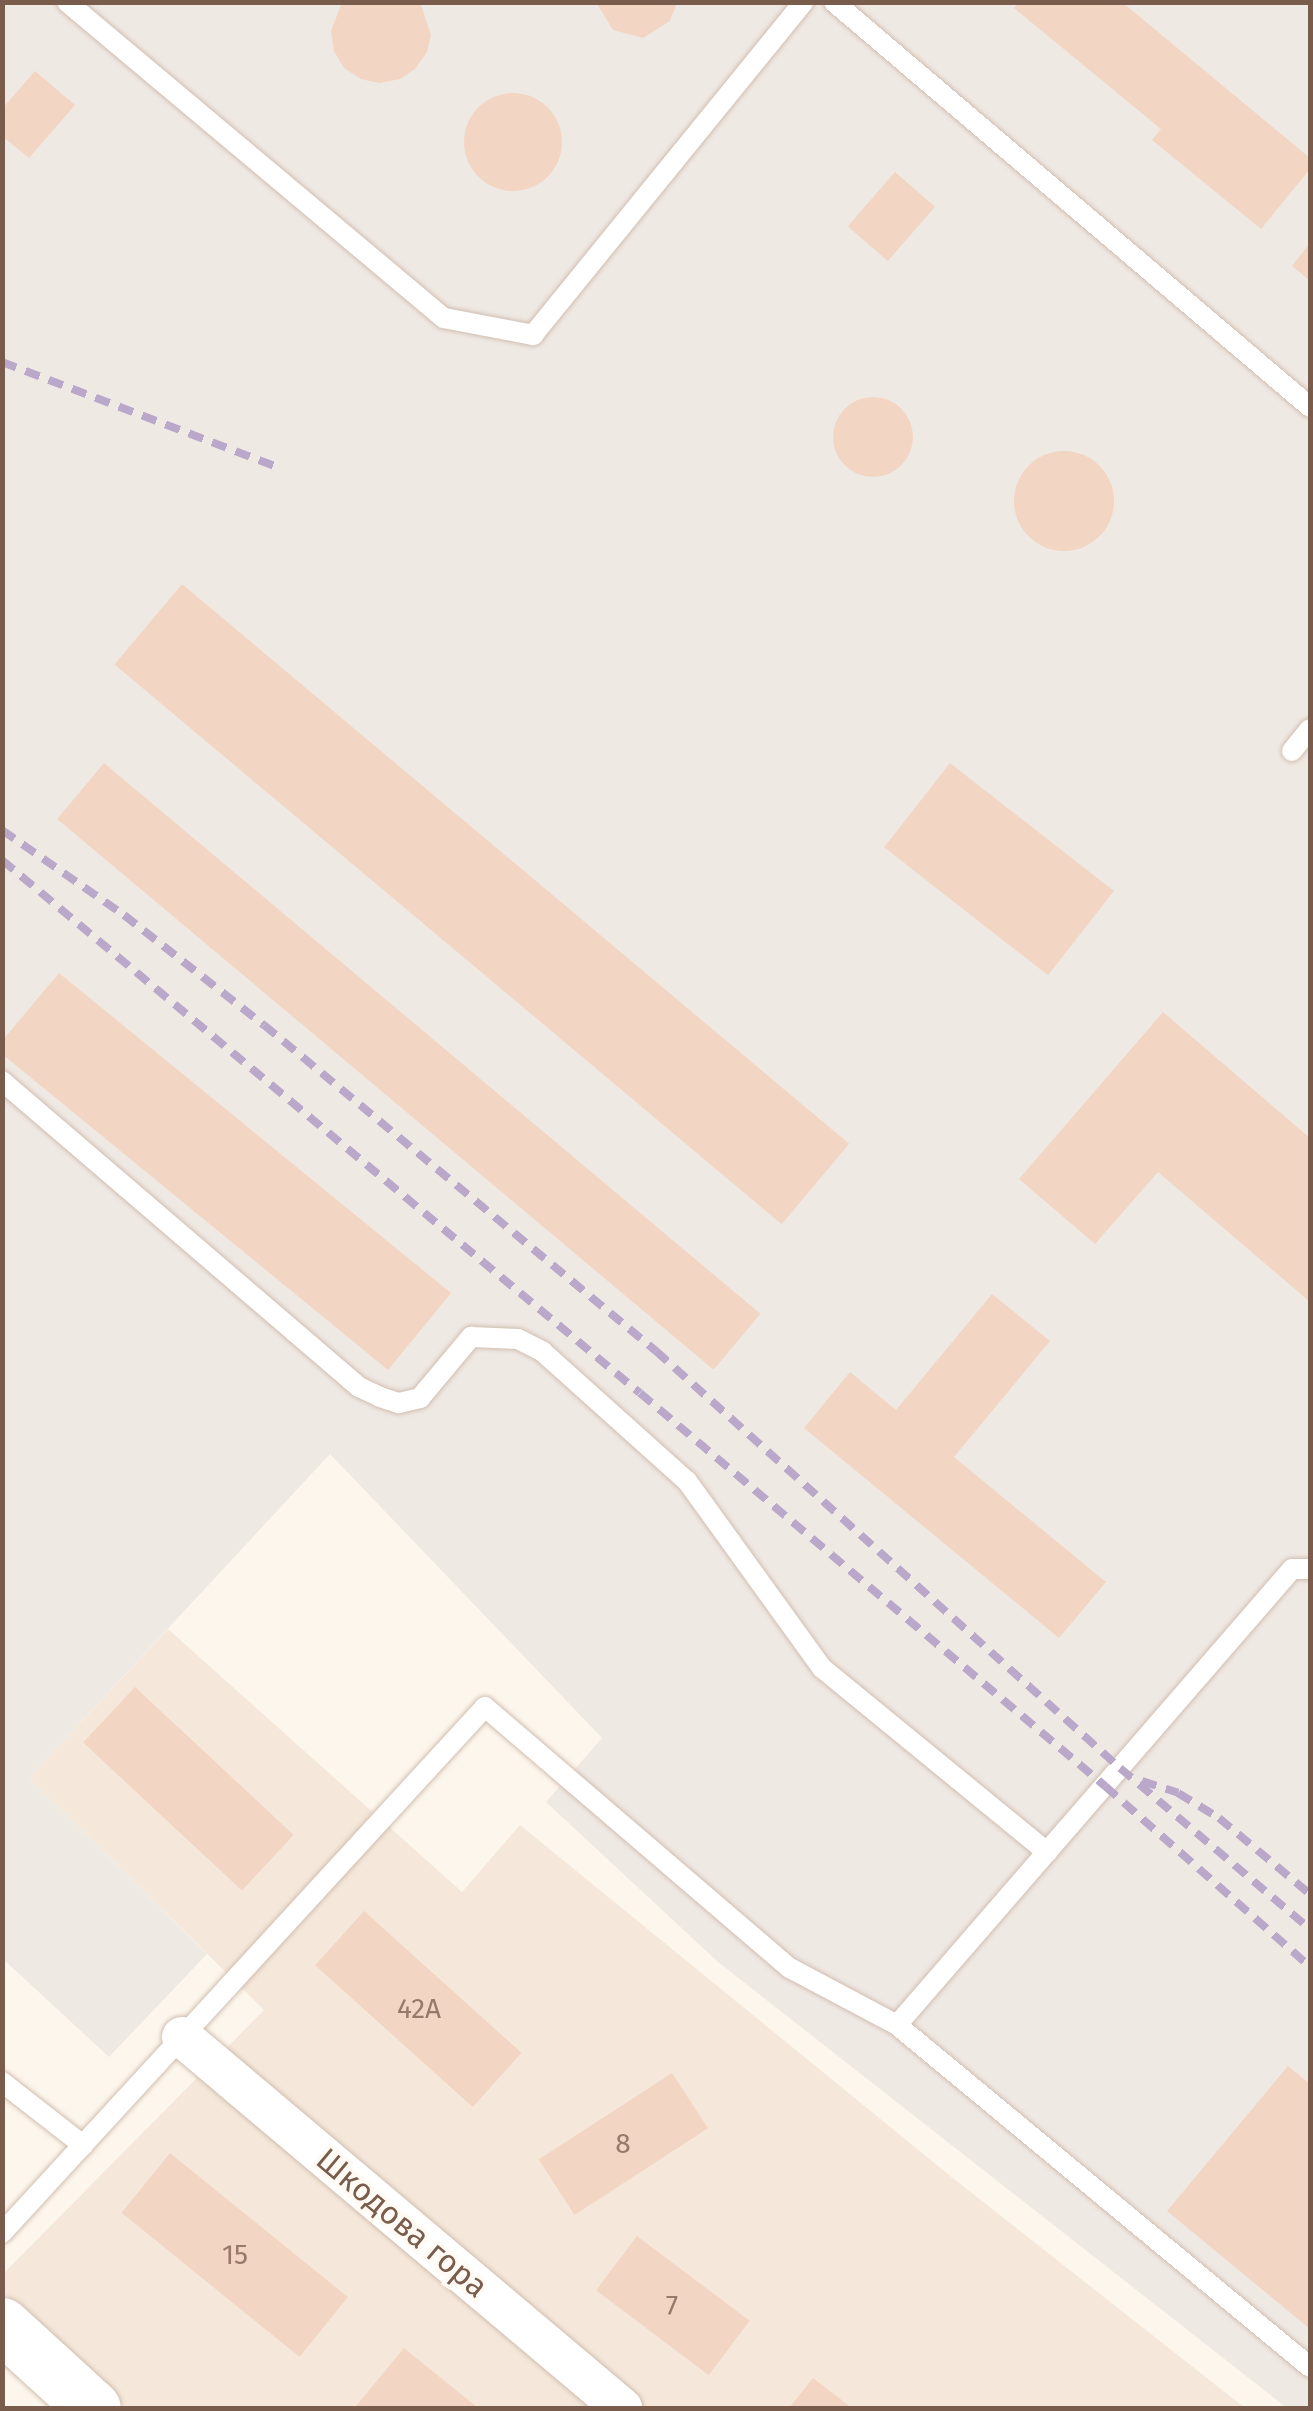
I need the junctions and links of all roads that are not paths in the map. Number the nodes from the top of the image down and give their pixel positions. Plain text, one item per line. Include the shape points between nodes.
1 (68, 2) edge
2 (804, 2) edge
3 (834, 2) edge
4 (1310, 407) edge
5 (1310, 729) edge
6 (1292, 752) dead end
7 (2, 1081) edge
8 (1310, 1570) edge
9 (1047, 1852) junction
10 (897, 2025) junction
11 (182, 2037) junction
12 (2, 2082) edge
13 (83, 2145) junction
14 (2, 2233) edge
15 (2, 2325) edge
16 (1310, 2368) edge
17 (93, 2408) edge
18 (622, 2408) edge

1 - 2 lane via 444,318 533,335
3 - 4 lane
5 - 6 lane
7 - 9 lane via 359,1387 398,1403 420,1398 471,1338 518,1339 542,1352 686,1481 822,1668
8 - 9 lane via 1292,1569
9 - 10 lane
10 - 11 lane via 790,1968 485,1708
10 - 16 lane
11 - 13 lane
11 - 18 street, Шкодова гора
12 - 13 lane
13 - 14 lane
15 - 17 street

